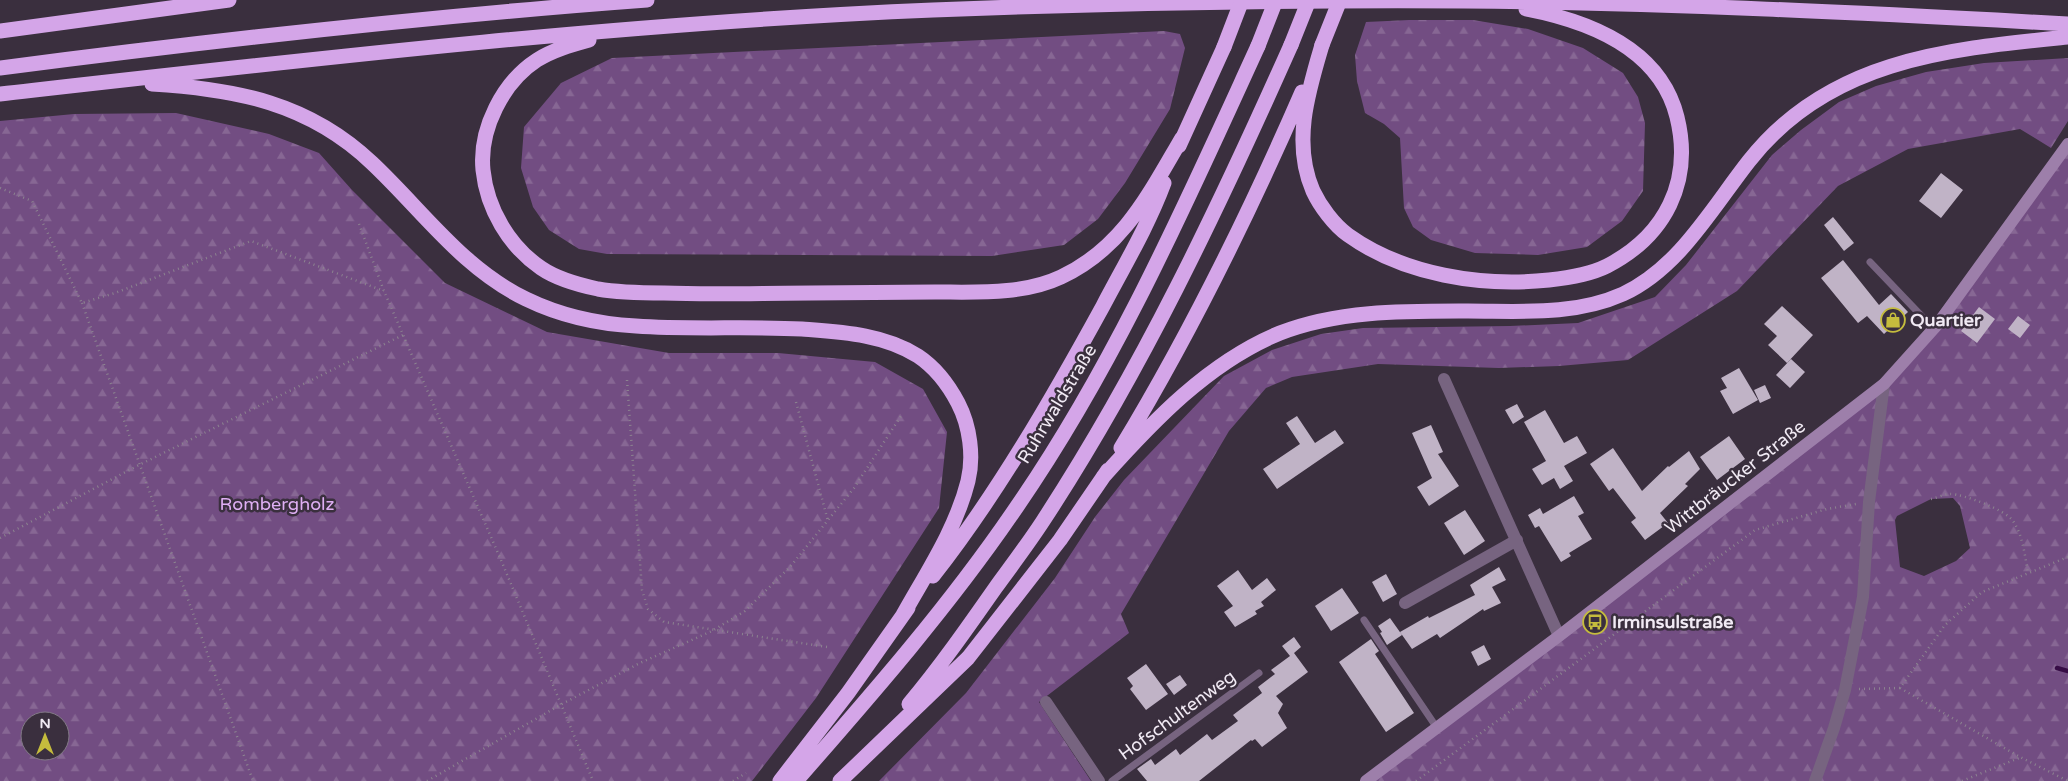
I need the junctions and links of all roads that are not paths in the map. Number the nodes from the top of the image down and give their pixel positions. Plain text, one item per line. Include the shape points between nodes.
1 (200, 0) edge
2 (229, 0) edge
3 (647, 0) edge
4 (1242, 0) edge
5 (1276, 0) edge
6 (1309, 0) edge
7 (1340, 0) edge
8 (1462, 1) edge
9 (183, 5) junction
10 (2068, 24) edge
11 (637, 28) junction
12 (0, 31) edge
13 (2068, 37) edge
14 (1322, 45) junction
15 (0, 68) edge
16 (90, 84) junction
17 (0, 94) edge
18 (1182, 138) junction
19 (2068, 144) edge
20 (1870, 262) dead end
21 (1934, 329) junction
22 (1444, 380) dead end
23 (1884, 384) junction
24 (1104, 477) junction
25 (1517, 540) junction
26 (1405, 603) dead end
27 (903, 615) junction
28 (1364, 620) dead end
29 (1559, 636) junction
30 (1259, 673) dead end
31 (1046, 702) dead end
32 (1437, 728) junction
33 (866, 754) junction
34 (780, 781) edge
35 (796, 781) edge
36 (840, 781) edge
37 (1099, 781) edge
38 (1112, 781) edge
39 (1366, 781) edge
40 (1814, 781) edge

1 - 9 highway
2 - 9 highway
3 - 15 highway via 358,25
4 - 18 highway, bridge
5 - 35 highway, Ruhrwaldstraße, bridge via 1258,46 1152,273 1074,414 1016,508 894,669
6 - 33 highway, bridge via 1238,164 1186,271 1103,423 1043,522 965,631
7 - 14 highway, bridge
8 - 10 highway via 1756,8
8 - 11 highway via 1101,4 927,10
8 - 14 highway via 1543,12 1602,32 1639,56 1666,87 1681,134 1682,162 1675,192 1662,220 1640,245 1605,267 1569,278 1526,282 1436,273 1395,261 1364,246 1345,233 1329,215 1314,191 1305,164 1304,113
9 - 12 highway
11 - 16 highway
11 - 18 highway via 557,50 536,61 504,94 493,115 484,151 483,170 489,196 500,225 519,250 542,269 569,282 598,289 682,294 961,292 1028,287 1058,278 1086,264 1109,246 1131,222
13 - 24 highway via 1947,51 1866,74 1835,90 1809,105 1752,158 1702,224 1657,273 1606,301 1534,312 1382,313 1321,322 1281,333 1237,356 1198,383 1167,410
14 - 24 highway via 1239,231 1149,402
16 - 17 highway
16 - 27 highway via 147,83 205,89 269,102 308,117 359,151 476,268 525,299 567,316 635,326 757,327 836,332 876,339 917,356 937,371 962,410 969,432 969,478 961,506 948,533
18 - 27 highway via 1159,197 1129,257 1048,403 956,546
19 - 21 main road, Wittbräucker Straße
20 - 21 lane
21 - 23 main road, Wittbräucker Straße
22 - 25 street
23 - 29 main road, Wittbräucker Straße
23 - 40 street via 1869,502 1863,597 1845,690
24 - 33 highway via 1060,540 968,658
25 - 26 street
25 - 29 street
27 - 34 highway
28 - 32 lane
29 - 32 main road, Wittbräucker Straße
30 - 38 lane, Hofschultenweg
31 - 37 street
32 - 39 main road, Wittbräucker Straße
33 - 36 highway

